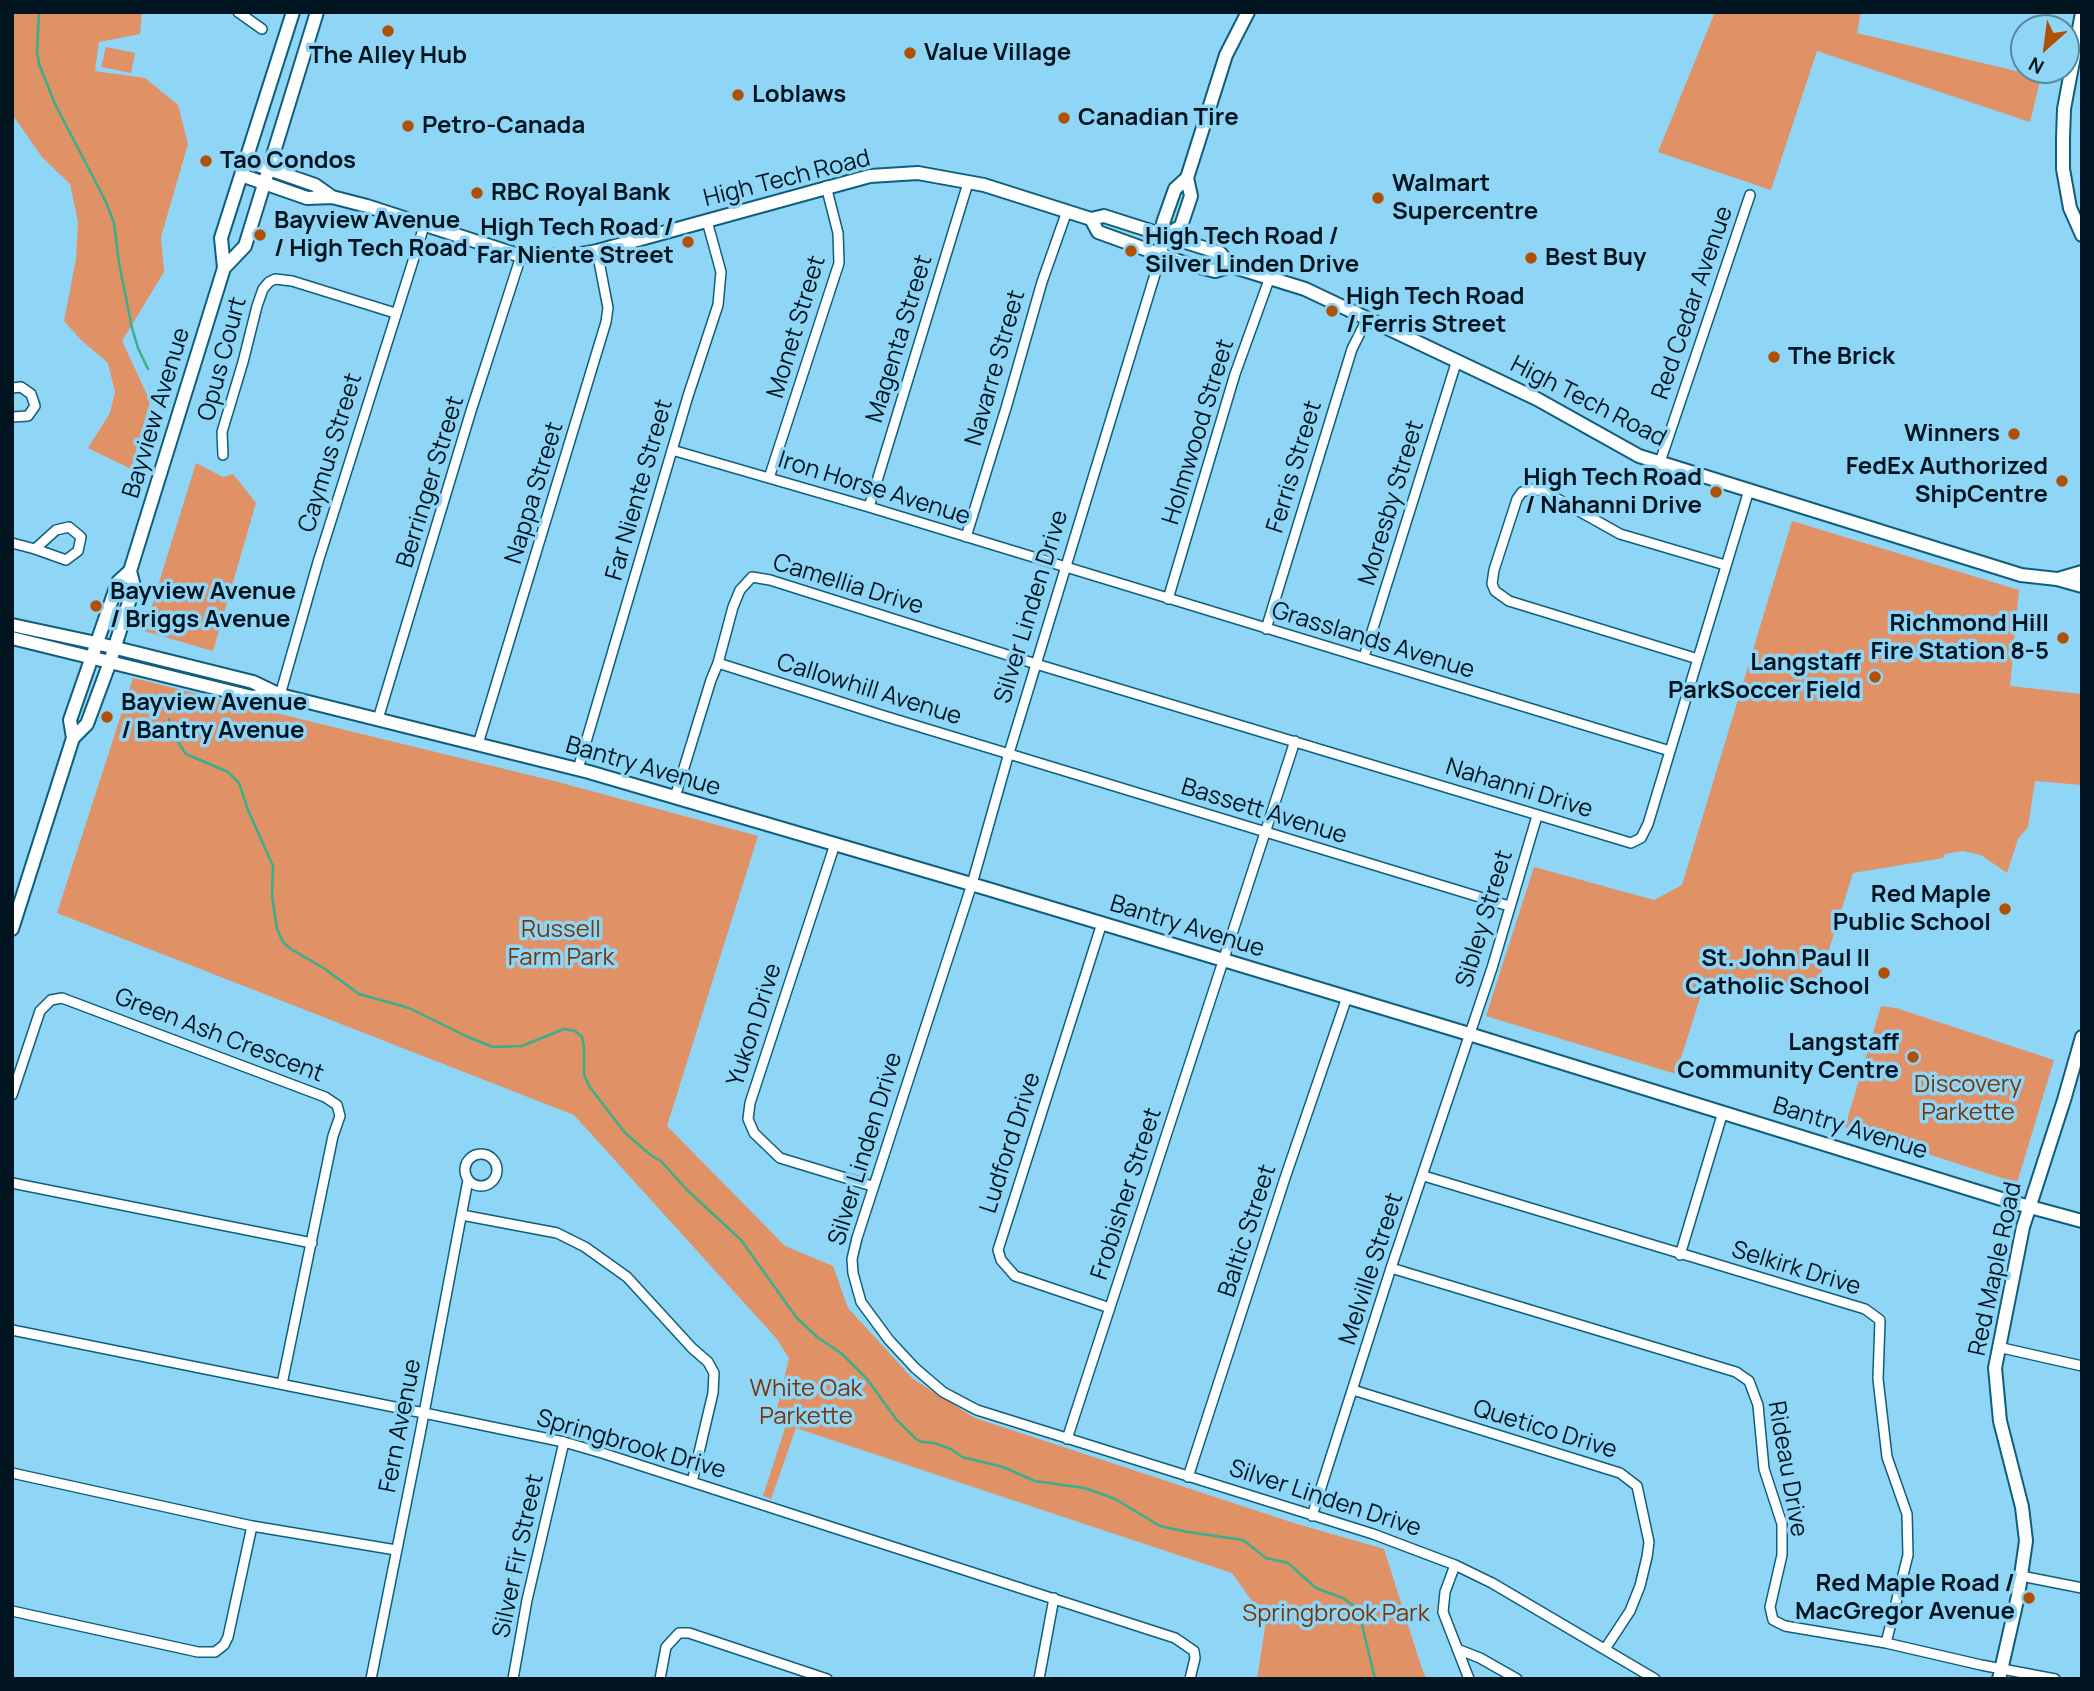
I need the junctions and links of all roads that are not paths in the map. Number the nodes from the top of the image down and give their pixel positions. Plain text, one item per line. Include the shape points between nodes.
1 (238, 12) edge
2 (293, 12) edge
3 (317, 12) edge
4 (1248, 12) edge
5 (2082, 13) edge
6 (262, 29) dead end
7 (246, 161) junction
8 (269, 169) junction
9 (241, 176) junction
10 (265, 183) junction
11 (968, 183) junction
12 (826, 186) junction
13 (1750, 195) dead end
14 (332, 197) junction
15 (1067, 211) junction
16 (1091, 219) junction
17 (707, 221) junction
18 (425, 223) junction
19 (1167, 235) junction
20 (2082, 235) edge
21 (597, 251) junction
22 (1162, 254) junction
23 (521, 256) junction
24 (1231, 266) junction
25 (224, 268) junction
26 (1270, 277) junction
27 (396, 313) junction
28 (1367, 319) junction
29 (1457, 360) junction
30 (12, 388) edge
31 (12, 417) edge
32 (672, 450) junction
33 (223, 455) dead end
34 (1660, 462) junction
35 (769, 478) junction
36 (1749, 490) junction
37 (869, 507) junction
38 (966, 537) junction
39 (12, 543) edge
40 (35, 550) junction
41 (1725, 565) junction
42 (1065, 567) junction
43 (130, 571) junction
44 (2082, 572) edge
45 (2057, 579) junction
46 (2082, 586) edge
47 (1168, 598) junction
48 (12, 625) edge
49 (1266, 629) junction
50 (12, 638) edge
51 (96, 643) junction
52 (114, 648) junction
53 (91, 657) junction
54 (1364, 657) junction
55 (1698, 659) junction
56 (110, 662) junction
57 (718, 663) junction
58 (1036, 664) junction
59 (277, 694) junction
60 (378, 719) junction
61 (73, 738) junction
62 (1295, 741) junction
63 (478, 744) junction
64 (1670, 751) junction
65 (1009, 753) junction
66 (578, 769) junction
67 (675, 797) junction
68 (1536, 816) junction
69 (1265, 832) junction
70 (835, 844) junction
71 (972, 884) junction
72 (1509, 906) junction
73 (1102, 923) junction
74 (12, 929) edge
75 (1223, 961) junction
76 (1347, 997) junction
77 (1469, 1034) junction
78 (2082, 1037) edge
79 (12, 1095) edge
80 (1723, 1112) junction
81 (1424, 1176) junction
82 (468, 1180) dead end
83 (12, 1184) edge
84 (872, 1186) junction
85 (2029, 1207) junction
86 (462, 1215) junction
87 (2082, 1221) edge
88 (312, 1243) junction
89 (1680, 1255) junction
90 (1391, 1268) junction
91 (1110, 1308) junction
92 (12, 1330) edge
93 (1998, 1347) junction
94 (2082, 1366) edge
95 (282, 1384) junction
96 (1353, 1390) junction
97 (424, 1413) junction
98 (1067, 1439) junction
99 (564, 1442) junction
100 (12, 1473) edge
101 (1188, 1477) junction
102 (692, 1482) junction
103 (1312, 1516) junction
104 (252, 1526) junction
105 (397, 1550) junction
106 (1455, 1564) junction
107 (2021, 1576) junction
108 (2082, 1588) edge
109 (1054, 1598) junction
110 (12, 1611) edge
111 (1886, 1643) junction
112 (1457, 1649) junction
113 (1605, 1649) junction
114 (2000, 1674) edge
115 (370, 1679) edge
116 (513, 1679) edge
117 (660, 1679) edge
118 (827, 1679) edge
119 (1039, 1679) edge
120 (1190, 1679) edge
121 (1469, 1679) edge
122 (1517, 1679) edge
123 (1655, 1679) edge
124 (2055, 1679) edge

1 - 6 street
2 - 7 street, Bayview Avenue
3 - 8 street, Bayview Avenue
4 - 19 street, Silver Linden Drive via 1226,55 1187,178 1175,189 1163,223
5 - 20 street via 2063,138 2070,208
7 - 8 street, High Tech Road
7 - 9 street, Bayview Avenue
8 - 10 street, Bayview Avenue
8 - 14 street, High Tech Road via 315,185
9 - 10 street, High Tech Road
9 - 25 street, Bayview Avenue via 221,238
10 - 14 street, High Tech Road via 307,198
10 - 25 street, Bayview Avenue via 245,246
11 - 12 street, High Tech Road via 918,173 870,176
11 - 15 street, High Tech Road
11 - 37 street, Magenta Street
12 - 17 street, High Tech Road
12 - 35 street, Monet Street via 838,233 839,263
13 - 34 street, Red Cedar Avenue
14 - 18 street, High Tech Road
15 - 16 street, High Tech Road
15 - 38 street, Navarre Street
16 - 19 street, High Tech Road via 1104,216
16 - 22 street, High Tech Road via 1098,232
17 - 21 street, High Tech Road
17 - 32 street, Far Niente Street via 721,272 718,305
18 - 23 street, High Tech Road
18 - 27 street, Caymus Street
19 - 22 street, Silver Linden Drive
19 - 24 street, High Tech Road via 1220,253
21 - 23 street, High Tech Road
21 - 63 street, Nappa Street via 608,308 606,322
22 - 24 street, High Tech Road via 1215,271
22 - 42 street, Silver Linden Drive
23 - 60 street, Berringer Street
24 - 26 street, High Tech Road
25 - 43 street, Bayview Avenue
26 - 28 street, High Tech Road
26 - 47 street, Holmwood Street via 1235,374
27 - 33 street, Opus Court via 292,281 269,282 257,306 222,432
27 - 59 street, Caymus Street
28 - 29 street, High Tech Road
28 - 49 street, Ferris Street via 1350,356
29 - 34 street, High Tech Road via 1639,456
29 - 54 street, Moresby Street
30 - 31 street via 22,387 31,394 35,406 28,416
32 - 35 street, Iron Horse Avenue
32 - 66 street, Far Niente Street
34 - 36 street, High Tech Road
35 - 37 street, Iron Horse Avenue
36 - 41 street, Nahanni Drive
36 - 45 street, High Tech Road via 2021,575
37 - 38 street, Iron Horse Avenue
38 - 42 street, Iron Horse Avenue
39 - 40 street
40 - 40 street via 66,560 78,551 81,537 69,527 55,530
41 - 55 street, Nahanni Drive
41 - 55 street via 1620,534 1533,489 1517,499 1494,570 1495,591 1509,601
42 - 47 street, Grasslands Avenue
42 - 58 street, Silver Linden Drive
43 - 51 street, Bayview Avenue via 118,582
43 - 52 street, Bayview Avenue via 134,586
44 - 45 street, High Tech Road
45 - 46 street, High Tech Road
47 - 49 street, Grasslands Avenue
48 - 51 street, Bantry Avenue
49 - 54 street, Grasslands Avenue
50 - 53 street, Bantry Avenue
51 - 52 street, Bantry Avenue
51 - 53 street, Bayview Avenue
52 - 56 street, Bayview Avenue
52 - 59 street, Bantry Avenue via 253,682
53 - 56 street, Bantry Avenue
53 - 61 street, Bayview Avenue via 70,720
54 - 64 street, Grasslands Avenue
55 - 64 street, Nahanni Drive
56 - 59 street, Bantry Avenue via 252,697
56 - 61 street, Bayview Avenue via 87,724
57 - 58 street, Camellia Drive via 736,597 752,578
57 - 65 street, Callowhill Avenue
57 - 67 street, Camellia Drive
58 - 62 street, Nahanni Drive
58 - 65 street, Silver Linden Drive
59 - 60 street, Bantry Avenue
60 - 63 street, Bantry Avenue
61 - 74 street, Bayview Avenue
62 - 68 street, Nahanni Drive
62 - 69 street, Frobisher Street
63 - 66 street, Bantry Avenue
64 - 68 street, Nahanni Drive via 1648,824 1641,838 1631,843
65 - 69 street, Bassett Avenue
65 - 71 street, Silver Linden Drive
66 - 67 street, Bantry Avenue
67 - 70 street, Bantry Avenue
68 - 72 street, Sibley Street
69 - 72 street, Bassett Avenue
69 - 75 street, Frobisher Street
70 - 71 street, Bantry Avenue
70 - 84 street, Yukon Drive via 748,1119 754,1133 780,1158
71 - 73 street, Bantry Avenue
71 - 84 street, Silver Linden Drive
72 - 77 street, Sibley Street
73 - 75 street, Bantry Avenue
73 - 91 street, Ludford Drive via 998,1250 1015,1276
75 - 76 street, Bantry Avenue
75 - 91 street, Frobisher Street
76 - 77 street, Bantry Avenue
76 - 101 street, Baltic Street
77 - 80 street, Bantry Avenue
77 - 81 street, Melville Street
78 - 85 street, Red Maple Road
79 - 88 street, Green Ash Crescent via 40,1011 51,1000 62,998 326,1097 337,1105 340,1116
80 - 85 street, Bantry Avenue
80 - 89 street
81 - 89 street, Selkirk Drive
81 - 90 street, Melville Street
82 - 86 street, Fern Avenue
83 - 88 street
84 - 98 street, Silver Linden Drive via 852,1259 861,1302 870,1315 915,1368 943,1392 977,1409
85 - 87 street, Bantry Avenue
85 - 93 street, Red Maple Road
86 - 97 street, Fern Avenue
86 - 102 street via 557,1233 584,1247 627,1277 708,1362 714,1373 713,1393
88 - 95 street, Green Ash Crescent
89 - 111 street, Selkirk Drive via 1865,1309 1880,1320 1878,1379 1887,1457 1907,1514 1908,1555
90 - 96 street, Melville Street
90 - 111 street, Rideau Drive via 1736,1372 1749,1381 1758,1405 1764,1469 1782,1524 1782,1555 1770,1607 1773,1620
91 - 98 street, Frobisher Street
92 - 95 street, Springbrook Drive
93 - 94 street
93 - 107 street, Red Maple Road via 1995,1368 2000,1422 2026,1541
95 - 97 street, Springbrook Drive
96 - 103 street, Melville Street
96 - 113 street, Quetico Drive via 1620,1473 1637,1486 1649,1542 1647,1557 1630,1611
97 - 99 street, Springbrook Drive
97 - 105 street, Fern Avenue
98 - 101 street, Silver Linden Drive
99 - 102 street, Springbrook Drive
99 - 116 street, Silver Fir Street
100 - 104 street
101 - 103 street, Silver Linden Drive
102 - 109 street, Springbrook Drive
103 - 106 street, Silver Linden Drive
104 - 105 street
104 - 110 street via 228,1637 215,1652
105 - 115 street, Fern Avenue
106 - 112 street via 1443,1612
106 - 113 street, Silver Linden Drive
107 - 108 street
107 - 114 street, Red Maple Road
109 - 119 street
109 - 120 street, Springbrook Drive via 1182,1641 1194,1651
111 - 114 street, Rideau Drive
112 - 121 street
112 - 122 street
113 - 123 street, Silver Linden Drive
114 - 124 street, Rideau Drive
117 - 118 street via 666,1647 679,1633 689,1633

